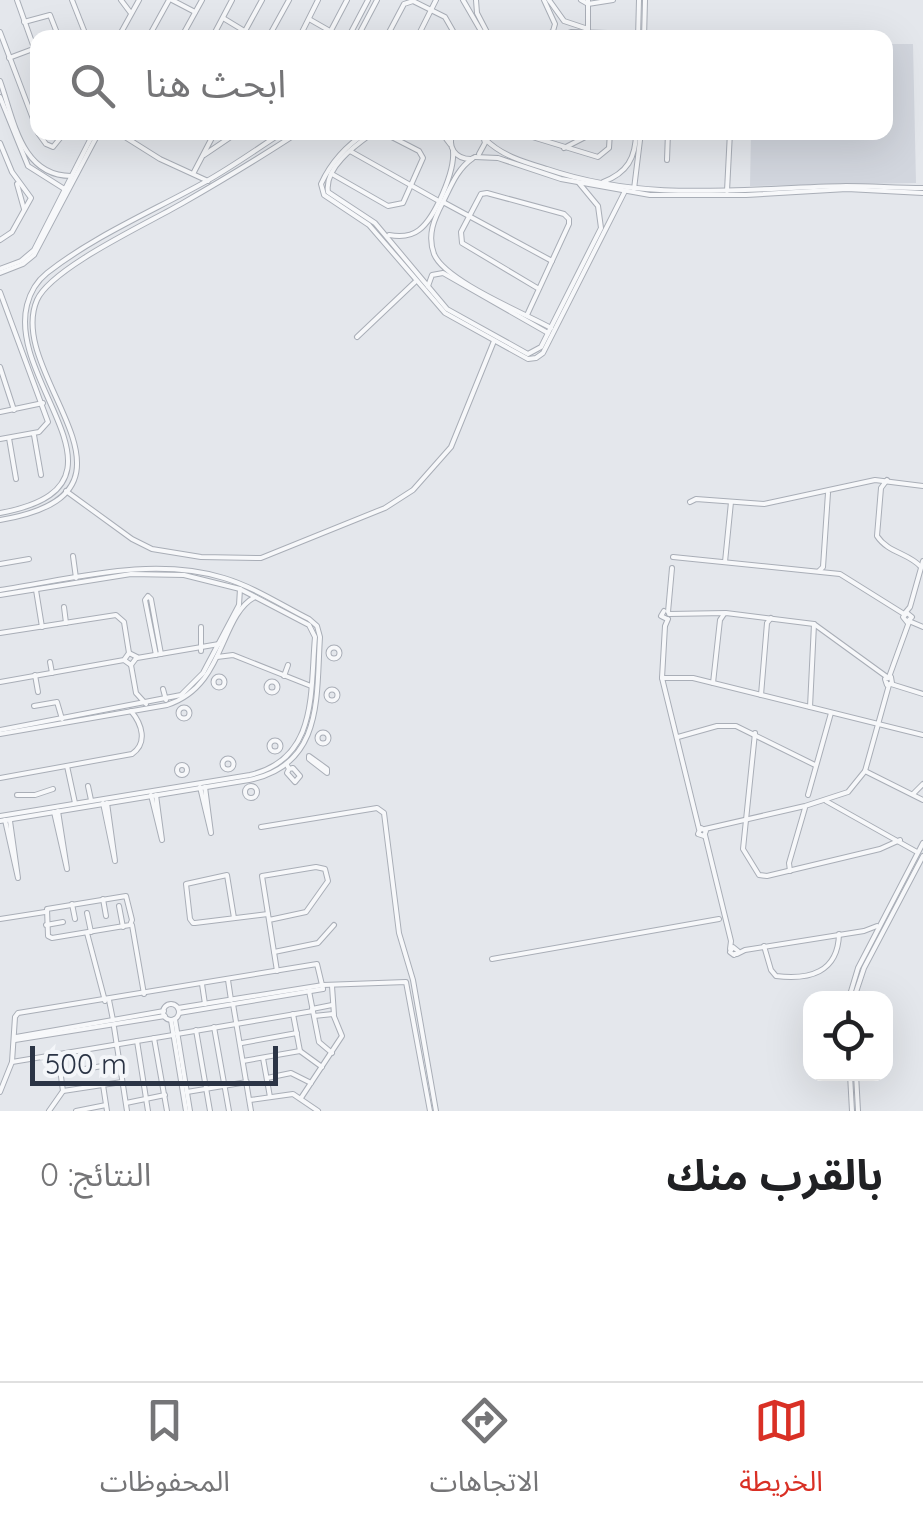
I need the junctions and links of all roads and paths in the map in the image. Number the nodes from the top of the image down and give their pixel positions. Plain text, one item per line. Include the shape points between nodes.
1 (17, 0) edge
2 (72, 0) edge
3 (121, 0) edge
4 (139, 0) edge
5 (171, 0) edge
6 (202, 0) edge
7 (232, 0) edge
8 (262, 0) edge
9 (289, 0) edge
10 (318, 0) edge
11 (348, 0) edge
12 (368, 0) edge
13 (377, 0) edge
14 (436, 0) edge
15 (463, 0) edge
16 (476, 0) edge
17 (546, 0) edge
18 (581, 0) edge
19 (612, 0) edge
20 (642, 0) edge
21 (588, 2) edge
22 (430, 9) junction
23 (195, 12) junction
24 (131, 14) junction
25 (474, 14) junction
26 (222, 18) junction
27 (308, 19) junction
28 (24, 22) junction
29 (56, 30) edge
30 (84, 30) edge
31 (122, 30) edge
32 (154, 30) edge
33 (185, 30) edge
34 (216, 30) edge
35 (243, 30) edge
36 (246, 30) edge
37 (272, 30) edge
38 (303, 30) edge
39 (328, 30) edge
40 (331, 30) edge
41 (352, 30) edge
42 (361, 30) edge
43 (391, 30) edge
44 (421, 30) edge
45 (453, 30) edge
46 (483, 30) edge
47 (554, 30) edge
48 (581, 30) edge
49 (588, 30) edge
50 (641, 30) edge
51 (0, 32) edge
52 (30, 38) edge
53 (30, 50) edge
54 (10, 58) junction
55 (0, 81) edge
56 (0, 97) edge
57 (30, 111) edge
58 (92, 140) edge
59 (136, 140) edge
60 (211, 140) edge
61 (226, 140) edge
62 (275, 140) edge
63 (282, 140) edge
64 (358, 140) edge
65 (364, 140) edge
66 (396, 140) edge
67 (447, 140) edge
68 (451, 140) edge
69 (485, 140) edge
70 (486, 140) edge
71 (540, 140) edge
72 (580, 140) edge
73 (610, 140) edge
74 (637, 140) edge
75 (638, 140) edge
76 (668, 140) edge
77 (730, 140) edge
78 (0, 143) edge
79 (450, 144) junction
80 (268, 147) junction
81 (564, 148) junction
82 (453, 151) junction
83 (350, 152) junction
84 (201, 157) junction
85 (474, 158) junction
86 (667, 160) dead end
87 (193, 174) junction
88 (332, 174) junction
89 (73, 175) junction
90 (49, 177) junction
91 (16, 180) junction
92 (208, 180) junction
93 (579, 183) junction
94 (600, 183) junction
95 (412, 186) junction
96 (830, 188) junction
97 (634, 189) junction
98 (66, 190) junction
99 (923, 190) edge
100 (626, 191) junction
101 (727, 192) junction
102 (440, 201) junction
103 (25, 211) junction
104 (149, 212) junction
105 (468, 216) junction
106 (135, 220) junction
107 (153, 220) junction
108 (138, 228) junction
109 (386, 234) junction
110 (0, 240) edge
111 (552, 262) junction
112 (0, 271) edge
113 (416, 280) junction
114 (428, 286) junction
115 (539, 289) junction
116 (0, 292) edge
117 (1, 300) edge
118 (527, 315) junction
119 (549, 330) junction
120 (357, 338) dead end
121 (494, 340) junction
122 (43, 362) junction
123 (32, 366) junction
124 (0, 367) edge
125 (4, 388) edge
126 (43, 404) junction
127 (14, 410) junction
128 (0, 412) edge
129 (34, 434) junction
130 (9, 438) junction
131 (0, 440) edge
132 (41, 475) dead end
133 (16, 480) dead end
134 (875, 480) junction
135 (887, 480) junction
136 (923, 486) edge
137 (881, 488) junction
138 (66, 491) junction
139 (828, 491) junction
140 (690, 502) dead end
141 (731, 502) junction
142 (0, 516) edge
143 (72, 556) dead end
144 (673, 557) dead end
145 (29, 559) dead end
146 (725, 562) junction
147 (922, 562) edge
148 (0, 564) edge
149 (672, 568) dead end
150 (823, 570) junction
151 (76, 578) junction
152 (87, 579) junction
153 (240, 589) junction
154 (36, 590) junction
155 (4, 595) edge
156 (256, 597) junction
157 (241, 606) junction
158 (64, 607) dead end
159 (715, 613) junction
160 (726, 614) junction
161 (668, 615) junction
162 (92, 618) junction
163 (908, 618) junction
164 (720, 620) junction
165 (767, 620) junction
166 (66, 623) junction
167 (814, 624) junction
168 (94, 626) dead end
169 (201, 626) dead end
170 (43, 627) junction
171 (923, 627) edge
172 (824, 629) junction
173 (0, 633) edge
174 (816, 634) junction
175 (46, 636) dead end
176 (227, 640) junction
177 (219, 644) junction
178 (199, 649) junction
179 (174, 652) junction
180 (319, 652) junction
181 (129, 653) junction
182 (328, 653) dead end
183 (99, 654) dead end
184 (159, 655) junction
185 (233, 656) junction
186 (137, 658) junction
187 (217, 658) junction
188 (124, 660) junction
189 (174, 661) dead end
190 (50, 662) dead end
191 (209, 662) junction
192 (100, 664) junction
193 (288, 664) dead end
194 (131, 665) junction
195 (52, 672) junction
196 (276, 673) junction
197 (207, 675) junction
198 (35, 676) junction
199 (284, 676) junction
200 (662, 678) junction
201 (214, 679) dead end
202 (889, 679) junction
203 (0, 682) edge
204 (274, 682) dead end
205 (713, 683) junction
206 (311, 686) junction
207 (163, 689) dead end
208 (38, 692) dead end
209 (136, 693) junction
210 (316, 694) junction
211 (758, 694) junction
212 (923, 694) edge
213 (326, 695) dead end
214 (166, 700) junction
215 (179, 700) junction
216 (34, 706) dead end
217 (146, 706) junction
218 (806, 706) junction
219 (182, 708) dead end
220 (130, 709) junction
221 (118, 711) junction
222 (830, 713) junction
223 (62, 719) junction
224 (139, 724) junction
225 (877, 725) junction
226 (0, 732) edge
227 (309, 733) junction
228 (755, 733) junction
229 (923, 735) edge
230 (317, 736) dead end
231 (678, 737) junction
232 (299, 747) junction
233 (279, 750) dead end
234 (308, 756) dead end
235 (287, 764) junction
236 (815, 765) junction
237 (67, 766) junction
238 (228, 769) dead end
239 (865, 771) junction
240 (182, 776) dead end
241 (0, 778) edge
242 (230, 778) junction
243 (923, 784) edge
244 (184, 785) junction
245 (88, 786) dead end
246 (202, 787) junction
247 (54, 788) dead end
248 (920, 790) junction
249 (912, 794) junction
250 (17, 795) dead end
251 (34, 795) junction
252 (154, 795) junction
253 (808, 795) dead end
254 (123, 797) junction
255 (836, 798) junction
256 (91, 800) junction
257 (922, 800) edge
258 (826, 801) junction
259 (75, 803) junction
260 (105, 803) junction
261 (838, 808) junction
262 (37, 810) junction
263 (56, 811) junction
264 (801, 811) junction
265 (207, 813) dead end
266 (7, 818) edge
267 (744, 821) junction
268 (158, 822) dead end
269 (261, 827) dead end
270 (704, 832) junction
271 (888, 834) junction
272 (900, 840) junction
273 (112, 844) dead end
274 (922, 844) edge
275 (888, 846) junction
276 (913, 847) junction
277 (64, 854) dead end
278 (920, 854) edge
279 (15, 864) dead end
280 (790, 871) junction
281 (103, 899) junction
282 (72, 904) junction
283 (119, 906) dead end
284 (44, 912) junction
285 (88, 913) dead end
286 (106, 916) dead end
287 (268, 916) junction
288 (0, 918) edge
289 (234, 918) junction
290 (719, 919) dead end
291 (75, 920) dead end
292 (64, 922) dead end
293 (132, 923) junction
294 (881, 924) junction
295 (46, 925) junction
296 (123, 926) junction
297 (334, 926) dead end
298 (864, 931) junction
299 (89, 932) junction
300 (839, 934) junction
301 (871, 942) junction
302 (764, 946) junction
303 (274, 952) junction
304 (492, 959) dead end
305 (277, 971) junction
306 (228, 980) junction
307 (411, 983) junction
308 (202, 984) junction
309 (327, 986) junction
310 (168, 990) junction
311 (309, 991) junction
312 (852, 991) edge
313 (854, 991) edge
314 (144, 994) junction
315 (107, 1000) junction
316 (232, 1002) junction
317 (170, 1004) junction
318 (206, 1004) junction
319 (334, 1004) junction
320 (179, 1011) junction
321 (313, 1012) junction
322 (164, 1014) junction
323 (293, 1014) junction
324 (334, 1015) junction
325 (173, 1020) junction
326 (113, 1022) junction
327 (236, 1023) junction
328 (214, 1027) junction
329 (196, 1030) junction
330 (296, 1033) junction
331 (175, 1034) junction
332 (154, 1038) junction
333 (15, 1039) junction
334 (137, 1041) junction
335 (240, 1043) junction
336 (116, 1045) junction
337 (300, 1051) junction
338 (332, 1053) junction
339 (58, 1054) junction
340 (263, 1058) junction
341 (243, 1061) junction
342 (12, 1062) junction
343 (120, 1064) junction
344 (322, 1067) junction
345 (61, 1073) junction
346 (267, 1078) junction
347 (853, 1081) edge
348 (122, 1082) junction
349 (246, 1082) junction
350 (311, 1083) junction
351 (103, 1085) junction
352 (225, 1086) junction
353 (206, 1089) junction
354 (62, 1091) junction
355 (0, 1092) edge
356 (187, 1092) junction
357 (165, 1095) junction
358 (270, 1097) junction
359 (300, 1098) junction
360 (146, 1099) junction
361 (250, 1100) junction
362 (126, 1103) junction
363 (106, 1108) edge
364 (49, 1111) edge
365 (76, 1111) edge
366 (128, 1111) edge
367 (148, 1111) edge
368 (167, 1111) edge
369 (188, 1111) edge
370 (210, 1111) edge
371 (229, 1111) edge
372 (252, 1111) edge
373 (318, 1111) edge
374 (433, 1111) edge
375 (855, 1111) edge

1 - 28 street
2 - 30 street
3 - 24 street
4 - 24 street
5 - 23 street
5 - 32 street
6 - 23 street
7 - 26 street
8 - 36 street
9 - 37 street
10 - 27 street
11 - 40 street
12 - 41 street
13 - 42 street
14 - 22 street
15 - 25 street
16 - 25 street
17 - 47 street
17 - 48 street
18 - 21 street
19 - 21 street
20 - 50 street
21 - 49 street
22 - 43 street via 407,2
22 - 44 street
22 - 45 street
23 - 33 street
24 - 31 street
25 - 46 street
26 - 34 street
26 - 35 street
27 - 38 street
27 - 39 street
28 - 29 street via 50,16
28 - 52 street
51 - 54 street
53 - 54 street
54 - 57 street
55 - 90 street via 28,157
56 - 90 street via 24,160
58 - 89 street
59 - 87 street
60 - 84 street
61 - 84 street
62 - 80 street
63 - 80 street
64 - 113 street via 331,165 322,191 370,225
65 - 83 street
66 - 95 street via 423,156
67 - 79 street
68 - 79 street
69 - 85 street
70 - 94 street via 506,155
71 - 81 street
72 - 81 street
73 - 81 street via 603,156
74 - 94 street via 628,166
75 - 97 street
76 - 86 street
77 - 101 street
78 - 91 street
79 - 82 street
80 - 92 street
80 - 107 street
82 - 85 street
82 - 102 street
83 - 88 street
83 - 95 street
84 - 87 street
85 - 93 street via 498,158
85 - 102 street
87 - 92 street
88 - 95 street via 392,207 403,203
88 - 109 street via 329,193
89 - 90 street
89 - 98 street
90 - 98 street
91 - 103 street
91 - 103 street via 31,195
92 - 104 street
93 - 100 street
93 - 119 street via 598,206 600,228
94 - 97 street
95 - 102 street
96 - 99 street
96 - 100 street via 746,195
96 - 101 street
97 - 101 street
98 - 112 street via 29,256
100 - 121 street via 542,354 528,359
102 - 105 street
102 - 109 street via 417,232
102 - 118 street via 431,230 438,261
103 - 110 street
104 - 106 street
104 - 107 street
105 - 111 street
105 - 111 street via 485,192 564,214 569,224
105 - 115 street via 463,245
106 - 108 street
106 - 123 street via 37,283 25,322
107 - 108 street
108 - 122 street via 62,274 39,296 33,324
109 - 114 street
111 - 115 street
113 - 120 street
113 - 121 street via 446,313
114 - 119 street via 432,275 443,273
114 - 119 street via 451,311 526,353 538,350
115 - 118 street
116 - 117 street
117 - 123 street
118 - 119 street
121 - 138 street via 453,443 413,490 261,558 152,549
122 - 123 street
122 - 138 street via 76,452
123 - 126 street
123 - 142 street via 67,446 68,473 48,499
124 - 125 street
125 - 127 street
126 - 127 street
126 - 129 street via 48,422
127 - 128 street
129 - 130 street
129 - 132 street
130 - 131 street
130 - 133 street
134 - 135 street
134 - 137 street
134 - 139 street
135 - 136 street
135 - 137 street
137 - 147 street via 879,540
138 - 142 street via 42,510
139 - 141 street via 779,503
139 - 150 street
140 - 141 street
141 - 146 street
143 - 151 street
144 - 146 street
145 - 148 street
146 - 150 street
147 - 163 street
149 - 161 street
150 - 163 street via 848,578
151 - 152 street
151 - 155 street
152 - 153 street via 173,574
152 - 154 street
152 - 180 street via 165,568 230,580 313,622
153 - 156 street
153 - 157 street
154 - 155 street
154 - 170 street
156 - 157 street
156 - 206 street via 312,629
157 - 176 street
157 - 177 street
158 - 166 street
159 - 160 street
159 - 161 street
159 - 164 street
160 - 164 street
160 - 165 street
161 - 200 street
162 - 166 street
162 - 168 street
162 - 181 street via 122,618
163 - 171 street
163 - 202 street
164 - 205 street
165 - 167 street
165 - 211 street
166 - 170 street
167 - 172 street
167 - 174 street
169 - 178 street
170 - 173 street
170 - 175 street
172 - 174 street
172 - 202 street
174 - 218 street
176 - 185 street
176 - 187 street
177 - 178 street
177 - 191 street
178 - 179 street
178 - 191 street
179 - 184 street
179 - 189 street
180 - 182 street
180 - 210 street
181 - 186 street
181 - 188 street
183 - 192 street
184 - 184 street via 151,599 148,596 145,600
184 - 186 street
185 - 187 street
185 - 196 street
186 - 194 street
187 - 197 street
188 - 192 street
188 - 194 street
190 - 195 street
191 - 214 street via 188,690
192 - 195 street
193 - 199 street
194 - 209 street
195 - 198 street
196 - 199 street
196 - 204 street
197 - 201 street
197 - 215 street
198 - 203 street
198 - 208 street
199 - 206 street
200 - 205 street
200 - 231 street
202 - 212 street
202 - 225 street
205 - 211 street
206 - 232 street
207 - 214 street
209 - 217 street
209 - 220 street
210 - 213 street
210 - 227 street
211 - 218 street
214 - 217 street
215 - 217 street
215 - 219 street
216 - 223 street via 58,702
217 - 220 street
217 - 224 street
218 - 222 street
220 - 221 street
220 - 224 street
221 - 223 street
221 - 226 street
222 - 225 street
222 - 236 street
223 - 226 street
224 - 237 street via 142,742 134,753
225 - 229 street
225 - 239 street
227 - 230 street
227 - 232 street
228 - 231 street via 727,725
228 - 236 street
228 - 267 street
231 - 270 street
232 - 234 street
232 - 235 street
233 - 235 street
235 - 242 street
235 - 246 street via 250,782
236 - 253 street
237 - 241 street
237 - 259 street
238 - 242 street
239 - 249 street
239 - 255 street
240 - 244 street
242 - 244 street
243 - 248 street
244 - 254 street
245 - 256 street
246 - 252 street
246 - 265 street
247 - 251 street
248 - 249 street
248 - 257 street
249 - 257 street
250 - 251 street
251 - 262 street
252 - 254 street
252 - 268 street
254 - 256 street
254 - 260 street
255 - 258 street
255 - 261 street
256 - 259 street
258 - 261 street
258 - 264 street
259 - 262 street
260 - 263 street
260 - 273 street
261 - 271 street
262 - 266 street
263 - 266 street
263 - 277 street
264 - 267 street
264 - 280 street
266 - 279 street
267 - 270 street
267 - 280 street via 744,854 756,872 765,877
269 - 307 street via 382,810
270 - 302 street via 735,950
271 - 272 street
271 - 275 street
272 - 275 street
272 - 276 street
274 - 276 street
274 - 278 street
275 - 280 street
276 - 278 street
278 - 294 street
278 - 313 street
281 - 282 street
281 - 286 street
281 - 293 street via 128,897
282 - 284 street
282 - 291 street
283 - 296 street
284 - 288 street
284 - 295 street
285 - 299 street
287 - 287 street via 306,912 327,872 316,866 262,876
287 - 289 street
287 - 303 street
289 - 289 street via 227,874 187,882 192,922
290 - 304 street
292 - 295 street
293 - 296 street
293 - 314 street
294 - 298 street
294 - 301 street
295 - 299 street via 52,938
296 - 299 street
297 - 303 street via 318,944
298 - 300 street
298 - 301 street
299 - 315 street
300 - 302 street
300 - 302 street via 818,974 776,976
301 - 312 street
303 - 305 street
305 - 306 street
305 - 309 street via 317,964
306 - 308 street
306 - 316 street
307 - 309 street
307 - 374 street
308 - 310 street
308 - 318 street
309 - 311 street
309 - 316 street
309 - 319 street
310 - 314 street
310 - 317 street
311 - 316 street
311 - 321 street
314 - 315 street
315 - 326 street
315 - 333 street via 17,1014
316 - 318 street
316 - 320 street
316 - 327 street
317 - 320 street
317 - 322 street
318 - 320 street
319 - 321 street
319 - 324 street
320 - 325 street
321 - 323 street
321 - 324 street
321 - 338 street via 319,1042
322 - 325 street
322 - 326 street
323 - 327 street
323 - 330 street
324 - 338 street via 342,1036
325 - 331 street
326 - 333 street
326 - 336 street
327 - 328 street
327 - 335 street
328 - 329 street
328 - 352 street
329 - 331 street
329 - 353 street
330 - 335 street
330 - 337 street
331 - 332 street
331 - 356 street
331 - 369 street
332 - 334 street
332 - 357 street
333 - 342 street
334 - 336 street
334 - 360 street
335 - 341 street
336 - 339 street
336 - 343 street
337 - 340 street
337 - 344 street
338 - 344 street
339 - 342 street
339 - 345 street
340 - 341 street
340 - 346 street
341 - 349 street
342 - 355 street
343 - 345 street
343 - 348 street
344 - 350 street
345 - 354 street
346 - 350 street via 291,1073
346 - 358 street
347 - 375 street
348 - 351 street
348 - 362 street
349 - 352 street
349 - 361 street
350 - 359 street
351 - 354 street
351 - 363 street
352 - 353 street
352 - 371 street
353 - 356 street
353 - 370 street
354 - 364 street
356 - 369 street
357 - 360 street
357 - 368 street
358 - 359 street
358 - 361 street
359 - 373 street
360 - 362 street
360 - 367 street
361 - 372 street
362 - 366 street
363 - 365 street

